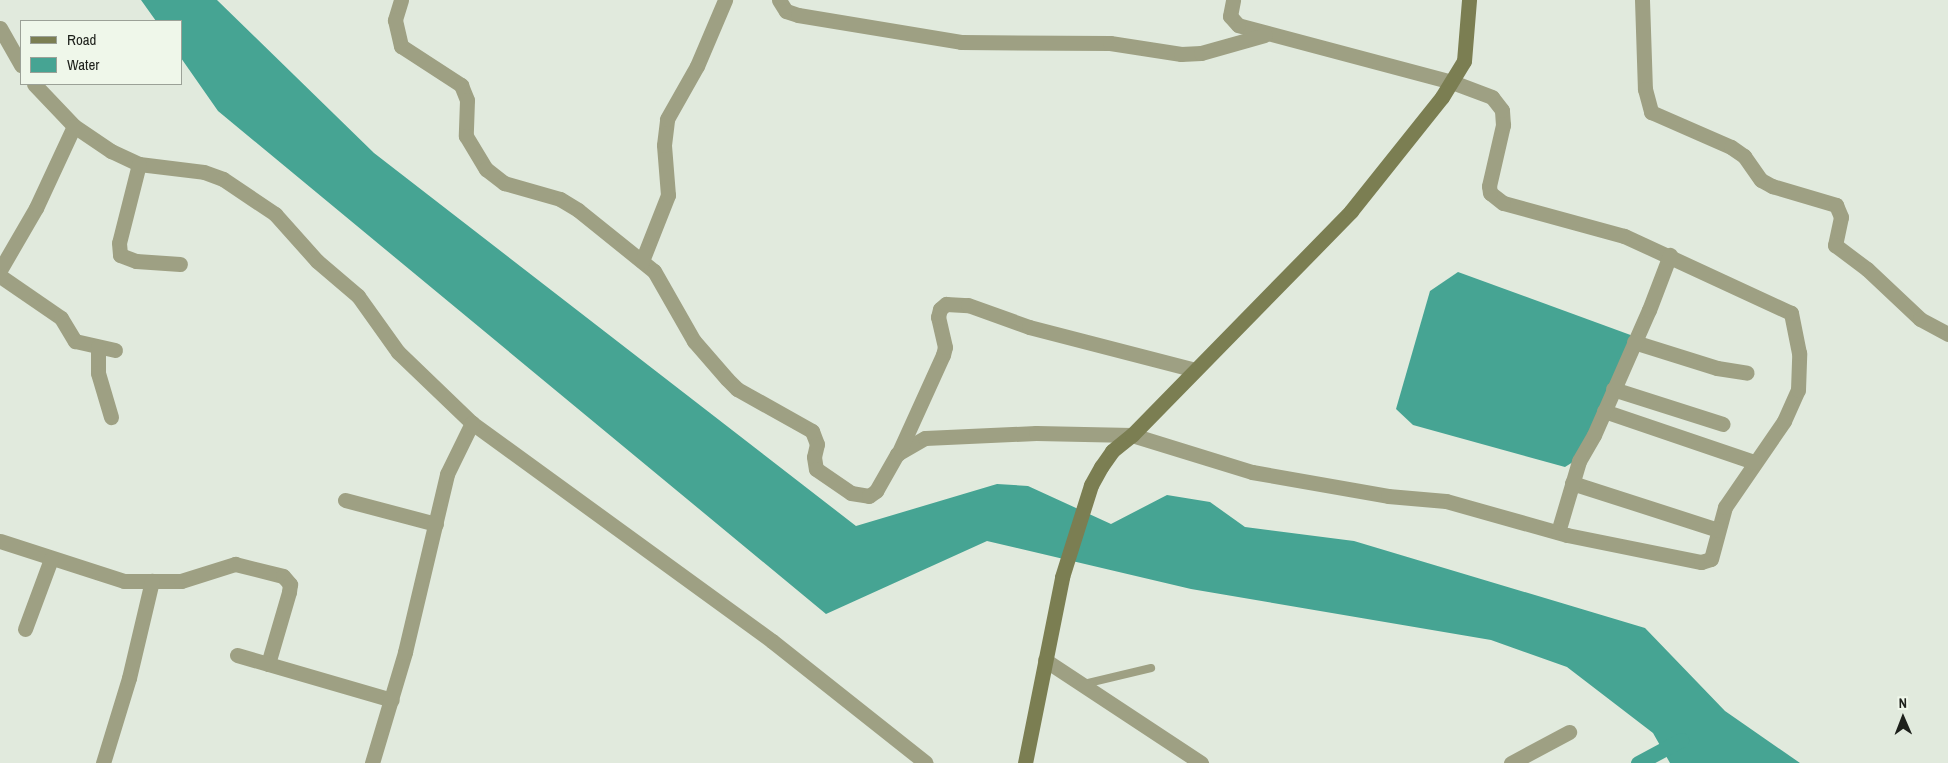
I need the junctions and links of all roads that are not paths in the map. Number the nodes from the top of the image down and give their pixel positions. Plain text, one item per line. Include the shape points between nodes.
1 (401, 0) edge
2 (725, 0) edge
3 (779, 0) edge
4 (1233, 0) edge
5 (1469, 0) edge
6 (1642, 0) edge
7 (0, 28) edge
8 (1265, 34) junction
9 (20, 63) edge
10 (1452, 82) junction
11 (35, 85) edge
12 (74, 126) junction
13 (139, 164) junction
14 (1670, 255) junction
15 (642, 261) junction
16 (180, 264) dead end
17 (0, 270) edge
18 (0, 276) edge
19 (1948, 334) edge
20 (1634, 342) junction
21 (98, 347) junction
22 (115, 350) dead end
23 (1195, 370) junction
24 (1746, 373) dead end
25 (1613, 388) junction
26 (1604, 411) junction
27 (111, 417) dead end
28 (472, 423) junction
29 (1723, 424) dead end
30 (1132, 435) junction
31 (897, 454) junction
32 (1754, 462) junction
33 (1572, 483) junction
34 (346, 500) dead end
35 (436, 524) junction
36 (1718, 530) junction
37 (1558, 532) junction
38 (0, 541) edge
39 (51, 559) junction
40 (152, 581) junction
41 (25, 629) dead end
42 (236, 655) dead end
43 (1045, 660) junction
44 (268, 664) junction
45 (1151, 668) dead end
46 (1082, 684) junction
47 (392, 700) junction
48 (1569, 732) dead end
49 (103, 763) edge
50 (372, 763) edge
51 (926, 763) edge
52 (1025, 763) edge
53 (1201, 763) edge
54 (1511, 763) edge

1 - 15 street via 395,20 401,46 461,84 468,100 466,136 486,169 504,183 560,199
2 - 15 street via 697,66 667,119 664,145 668,195
3 - 8 street via 786,11 798,15 961,42 1110,43 1181,54 1201,53
4 - 8 street via 1230,16 1233,21
5 - 10 main road via 1464,61
6 - 19 street via 1645,89 1651,112 1731,148 1744,156 1761,180 1772,186 1836,205 1841,217 1835,245 1867,269 1920,319
7 - 9 street
8 - 10 street
10 - 14 street via 1492,97 1502,110 1503,125 1489,186 1495,197 1624,236
10 - 23 main road via 1350,211
11 - 12 street
12 - 13 street via 111,151
12 - 17 street via 36,208
13 - 16 street via 119,243 120,256 136,261
13 - 28 street via 204,172 222,179 274,214 317,261 358,296 398,352
14 - 20 street
14 - 32 street via 1785,308 1794,318 1800,370 1798,390 1784,421
15 - 31 street via 662,281 694,341 727,379 737,389 812,431 817,444 814,464 822,476 850,493 869,496 884,481
18 - 21 street via 61,318 75,341
20 - 24 street via 1716,368
20 - 25 street
21 - 22 street
21 - 27 street via 98,373
23 - 30 main road
23 - 31 street via 1029,327 968,305 946,304 938,317 945,347 943,355
25 - 26 street
25 - 29 street
26 - 32 street
26 - 33 street via 1579,461
28 - 35 street via 447,474
28 - 51 street via 772,641
30 - 31 street via 1036,433 925,438
30 - 37 street via 1252,472 1388,496 1446,501
30 - 43 main road via 1112,452 1091,485 1062,577
32 - 36 street via 1725,507
33 - 36 street
33 - 37 street
34 - 35 street
35 - 47 street
36 - 37 street via 1711,558 1701,562
38 - 39 street
39 - 40 street via 118,579
39 - 41 street
40 - 44 street via 198,578 235,564 288,579 289,592
40 - 49 street via 129,678
42 - 44 street
43 - 46 street
43 - 52 main road
44 - 47 street
45 - 46 lane
46 - 53 street
47 - 50 street
48 - 54 street

